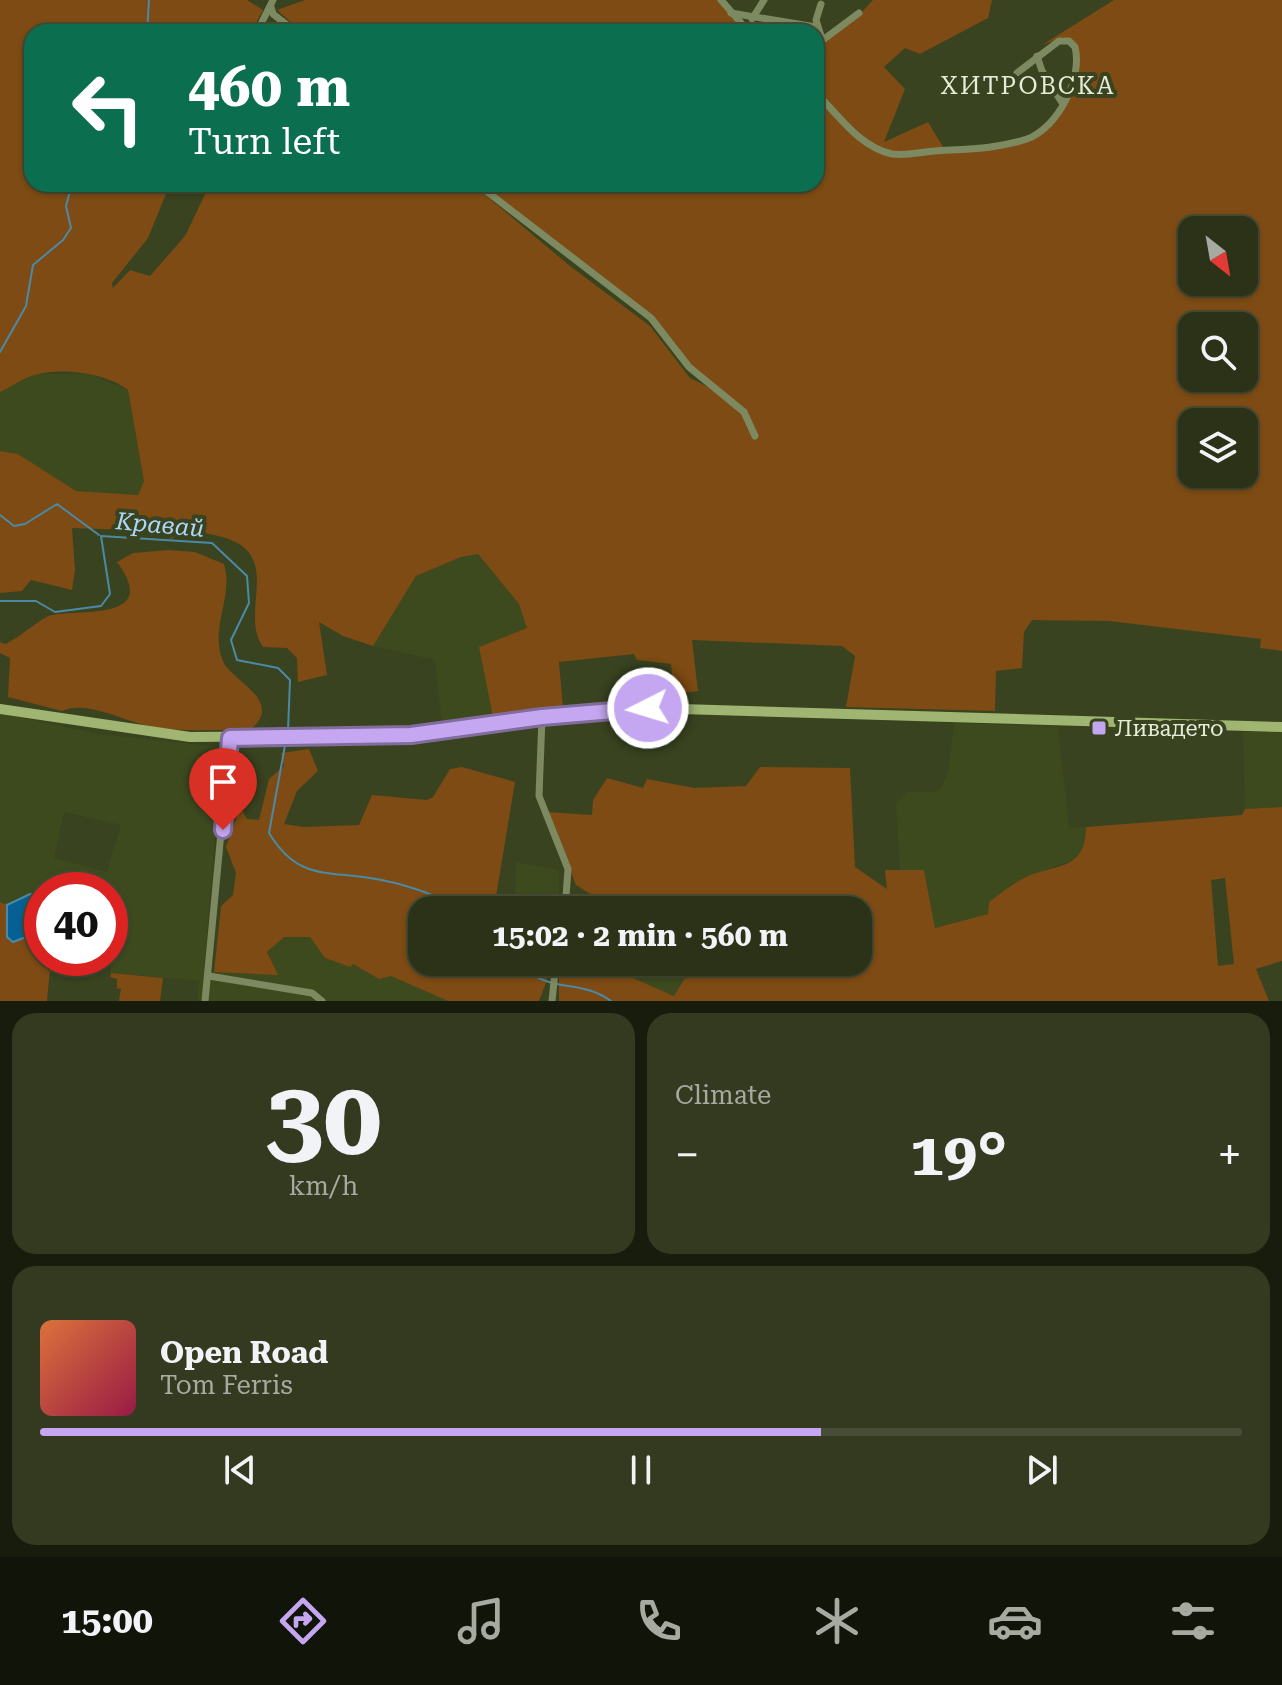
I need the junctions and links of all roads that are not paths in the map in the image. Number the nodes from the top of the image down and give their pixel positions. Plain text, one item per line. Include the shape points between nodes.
1 (721, 0) edge
2 (764, 0) edge
3 (272, 4) edge
4 (821, 4) dead end
5 (731, 13) junction
6 (859, 13) dead end
7 (752, 19) junction
8 (261, 24) edge
9 (286, 24) edge
10 (741, 24) edge
11 (792, 24) edge
12 (817, 24) edge
13 (824, 38) edge
14 (1037, 56) junction
15 (1017, 73) dead end
16 (824, 102) edge
17 (1063, 104) junction
18 (487, 192) edge
19 (755, 436) dead end
20 (0, 709) edge
21 (542, 717) junction
22 (1282, 727) edge
23 (230, 738) junction
24 (566, 896) edge
25 (209, 976) junction
26 (553, 976) edge
27 (552, 997) edge
28 (205, 1001) edge
29 (322, 1001) edge

1 - 5 street
2 - 7 street
3 - 8 street
3 - 9 street via 273,14
4 - 12 street
5 - 7 street
5 - 10 street
6 - 13 street
7 - 11 street
14 - 15 street
14 - 17 street
14 - 17 street via 1059,41 1075,47 1078,73
16 - 17 street via 857,137 892,154 976,150 1030,138
18 - 19 street via 651,318 689,367 744,412
20 - 23 street via 137,732
21 - 22 street via 648,708
21 - 23 street via 411,735
21 - 24 street via 539,796 568,869
23 - 25 street
25 - 28 street
25 - 29 street via 312,993
26 - 27 street

